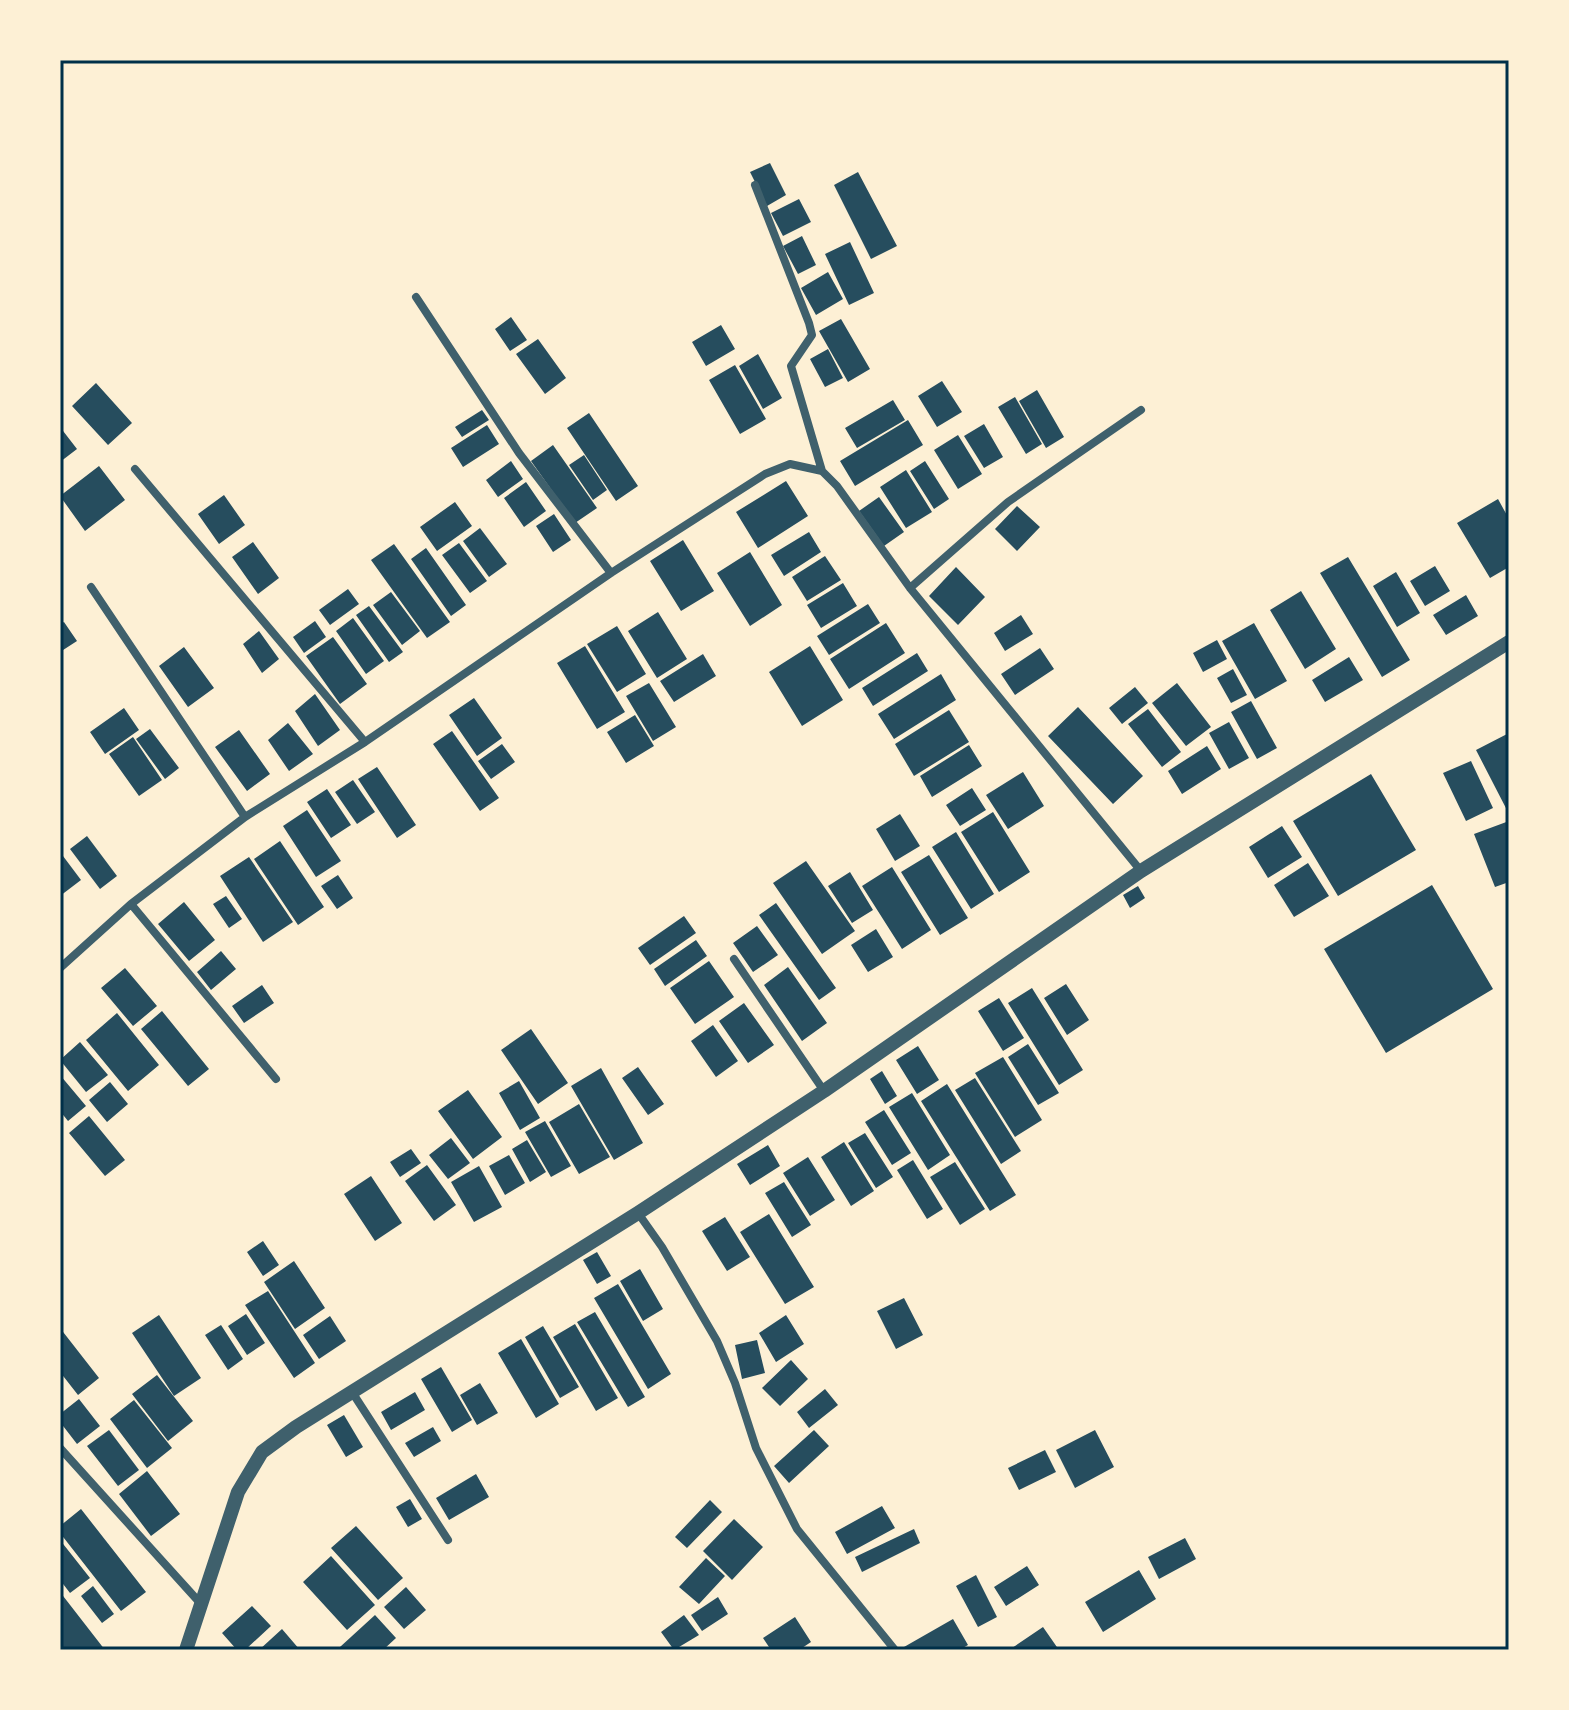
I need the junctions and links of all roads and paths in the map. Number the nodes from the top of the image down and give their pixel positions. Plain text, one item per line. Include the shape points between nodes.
1 (755, 185) dead end
2 (416, 297) dead end
3 (1141, 410) dead end
4 (135, 469) dead end
5 (822, 471) junction
6 (611, 573) junction
7 (91, 587) dead end
8 (910, 588) junction
9 (1509, 642) edge
10 (365, 742) junction
11 (245, 817) junction
12 (1141, 871) junction
13 (131, 904) junction
14 (734, 959) dead end
15 (60, 968) edge
16 (276, 1079) dead end
17 (824, 1091) junction
18 (638, 1213) junction
19 (352, 1392) junction
20 (60, 1448) edge
21 (448, 1540) dead end
22 (201, 1605) junction
23 (186, 1650) edge
24 (895, 1650) edge

1 - 5 street via 812,335 791,366
2 - 6 street via 519,453
3 - 8 street via 1008,502
4 - 10 street
5 - 6 street via 790,464 765,474
5 - 8 street
6 - 10 street
7 - 11 street
8 - 12 street
9 - 12 street
10 - 11 street
11 - 13 street
12 - 17 street
13 - 15 street
13 - 16 street
14 - 17 street
17 - 18 street
18 - 19 street
18 - 24 street via 717,1341 756,1448 797,1529
19 - 21 street
19 - 22 street via 262,1452 238,1492
20 - 22 street
22 - 23 street

